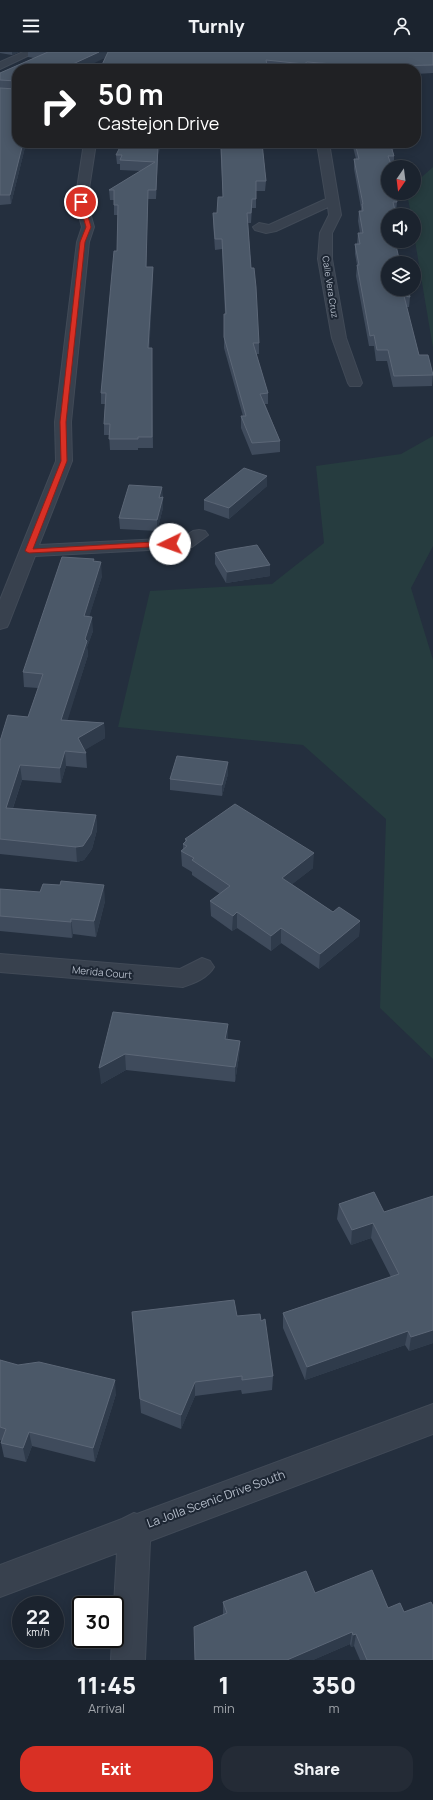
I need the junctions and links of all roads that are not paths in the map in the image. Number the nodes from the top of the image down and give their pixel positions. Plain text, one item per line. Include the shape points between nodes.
1 (31, 52) edge
2 (1, 64) edge
3 (89, 148) edge
4 (324, 148) edge
5 (333, 200) junction
6 (260, 227) dead end
7 (355, 383) dead end
8 (199, 535) dead end
9 (29, 551) junction
10 (0, 623) edge
11 (0, 963) edge
12 (202, 967) dead end
13 (433, 1419) edge
14 (134, 1529) junction
15 (0, 1581) edge
16 (128, 1660) edge

1 - 2 street
3 - 9 street via 81,202 88,227 82,242 63,422 64,461
4 - 5 street, Calle Vera Cruz
5 - 6 street via 272,228
5 - 7 street, Calle Vera Cruz via 335,215 326,232 325,259 339,338
8 - 9 street via 186,543
9 - 10 street
11 - 12 street, Merida Court via 183,978
13 - 14 street, La Jolla Scenic Drive South
14 - 15 street, La Jolla Scenic Drive South
14 - 16 street

